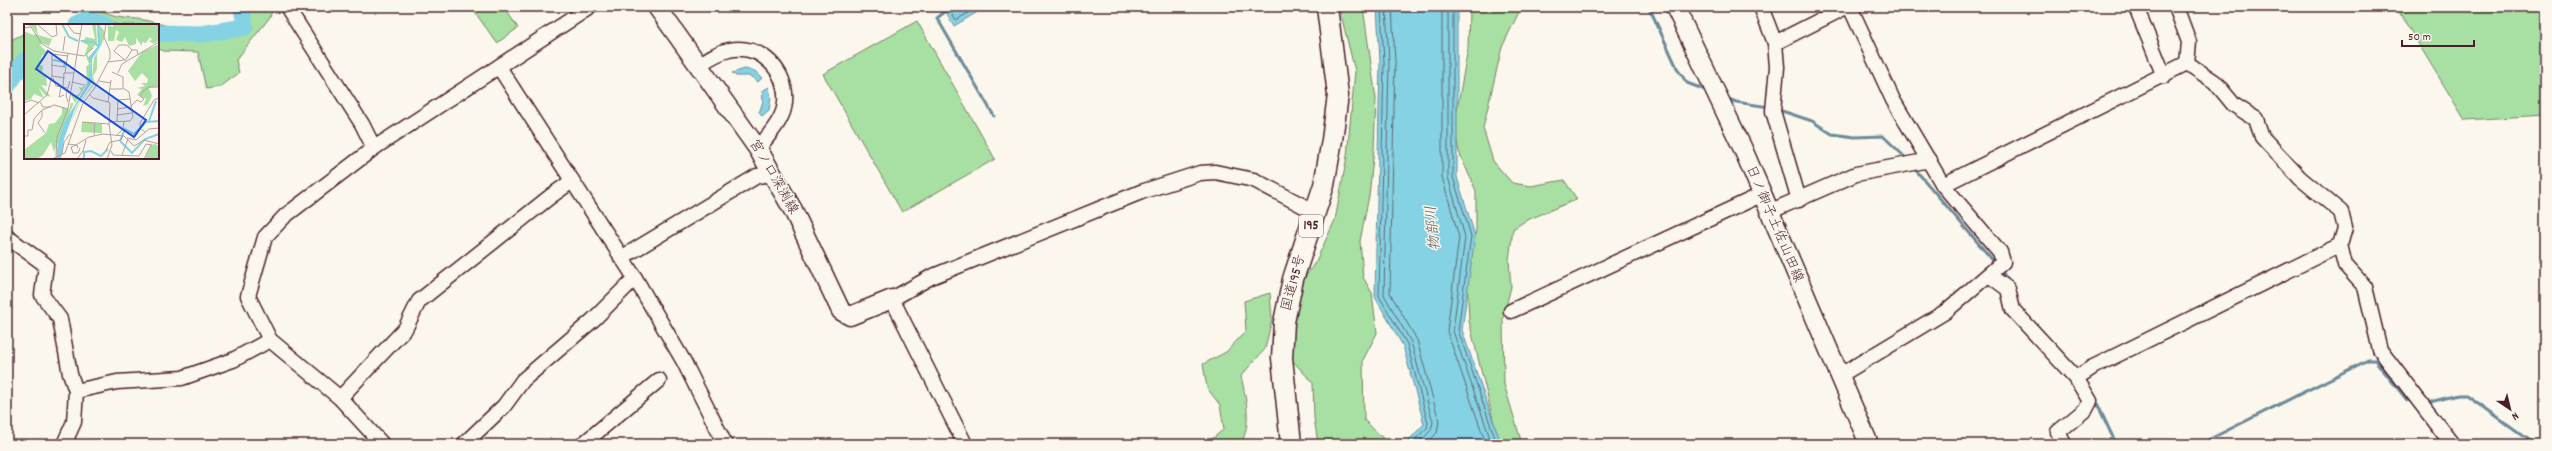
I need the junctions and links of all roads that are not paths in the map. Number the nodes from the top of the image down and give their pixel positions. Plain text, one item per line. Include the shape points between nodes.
1 (287, 7) edge
2 (590, 7) edge
3 (657, 7) edge
4 (1327, 7) edge
5 (1675, 7) edge
6 (1761, 7) edge
7 (1846, 7) edge
8 (1850, 7) edge
9 (2136, 7) edge
10 (2176, 7) edge
11 (1775, 42) junction
12 (2187, 63) junction
13 (699, 65) junction
14 (499, 67) junction
15 (2164, 76) junction
16 (374, 148) junction
17 (758, 149) junction
18 (1930, 160) junction
19 (773, 174) junction
20 (572, 181) junction
21 (1943, 185) junction
22 (1761, 195) junction
23 (1799, 200) junction
24 (1315, 212) junction
25 (1770, 212) junction
26 (7, 237) edge
27 (2340, 245) junction
28 (621, 258) junction
29 (1995, 270) junction
30 (635, 278) junction
31 (892, 299) junction
32 (1511, 311) dead end
33 (270, 340) junction
34 (1839, 376) junction
35 (2076, 378) junction
36 (659, 380) dead end
37 (76, 391) junction
38 (340, 398) junction
39 (64, 444) edge
40 (382, 444) edge
41 (464, 444) edge
42 (583, 444) edge
43 (725, 444) edge
44 (965, 444) edge
45 (1291, 444) edge
46 (1869, 444) edge
47 (2064, 444) edge
48 (2452, 444) edge

1 - 16 street via 362,124
2 - 14 street
3 - 13 main road, 宮ノ口深渕線
4 - 24 highway, 国道195号 / 195 via 1338,95 1324,185
5 - 22 main road, 日ノ御子土佐山田線 via 1743,149
6 - 11 street
7 - 11 street
8 - 18 street via 1893,100
9 - 15 street
10 - 12 street via 2189,42
11 - 23 street via 1778,67 1773,111
12 - 15 street
12 - 27 street via 2216,82 2234,105 2256,118 2262,137 2300,178 2341,212 2345,228
13 - 17 main road, 宮ノ口深渕線
13 - 17 street via 729,50 743,49 759,53 779,72 786,102 782,115
14 - 16 street
14 - 20 street
15 - 21 street
16 - 33 street via 285,216 265,236 248,296
17 - 19 main road, 宮ノ口深渕線
18 - 21 street
18 - 23 street via 1856,174
19 - 28 street via 757,176
19 - 31 main road, 宮ノ口深渕線 via 841,311 850,316
20 - 28 street
20 - 38 street via 419,301 405,329
21 - 29 street via 2000,252
22 - 25 main road, 日ノ御子土佐山田線
22 - 32 street
23 - 25 street
24 - 31 street via 1254,180 1215,172 1200,173 1140,192 931,278
24 - 45 highway, 国道195号 / 195 via 1293,279 1284,322 1282,358
25 - 34 main road, 日ノ御子土佐山田線
26 - 37 street via 46,265 42,295 60,319 70,374
27 - 35 street via 2093,367
27 - 48 street via 2345,265 2365,287 2380,350
28 - 30 street
29 - 34 street via 1945,312
29 - 35 street via 2008,289 2012,310
30 - 41 street via 593,320 523,380 504,406
30 - 43 street via 684,362
31 - 44 street
33 - 37 street via 234,360 182,378 117,382
33 - 38 street
34 - 46 main road, 日ノ御子土佐山田線
35 - 47 street via 2090,401 2086,409 2058,432
36 - 42 street
37 - 39 street via 74,422
38 - 40 street

